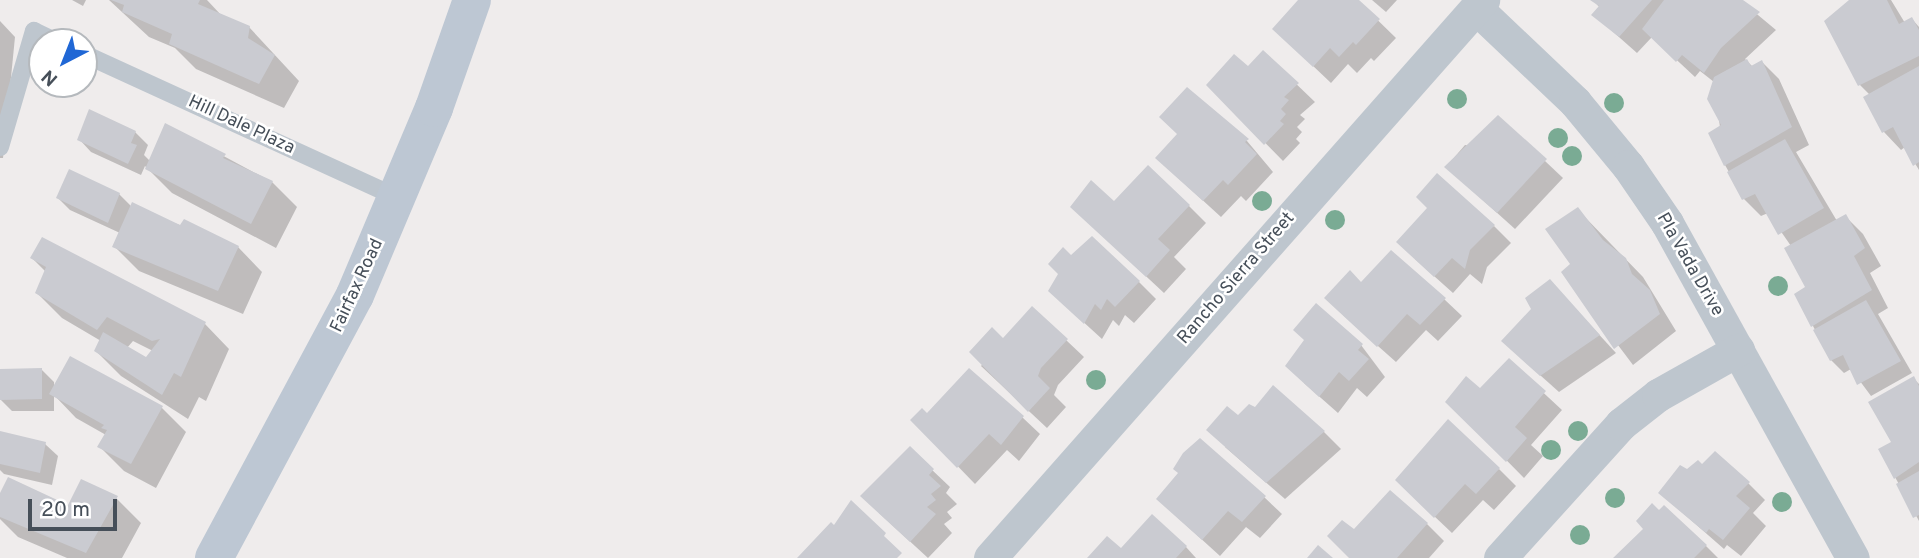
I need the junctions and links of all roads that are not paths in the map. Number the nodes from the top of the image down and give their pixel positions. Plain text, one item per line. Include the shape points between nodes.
1 (472, 0) edge
2 (1479, 4) edge
3 (28, 51) edge
4 (98, 60) edge
5 (0, 147) edge
6 (398, 198) junction
7 (1738, 350) junction
8 (215, 558) edge
9 (990, 558) edge
10 (1500, 558) edge
11 (1853, 558) edge

1 - 6 main road, Fairfax Road
2 - 7 street, Pla Vada Drive via 1575,102 1628,166 1667,223
2 - 9 street, Rancho Sierra Street
3 - 5 lane
4 - 6 lane, Hill Dale Plaza
6 - 8 main road, Fairfax Road via 306,392
7 - 10 street via 1658,395 1621,424
7 - 11 street, Pla Vada Drive

